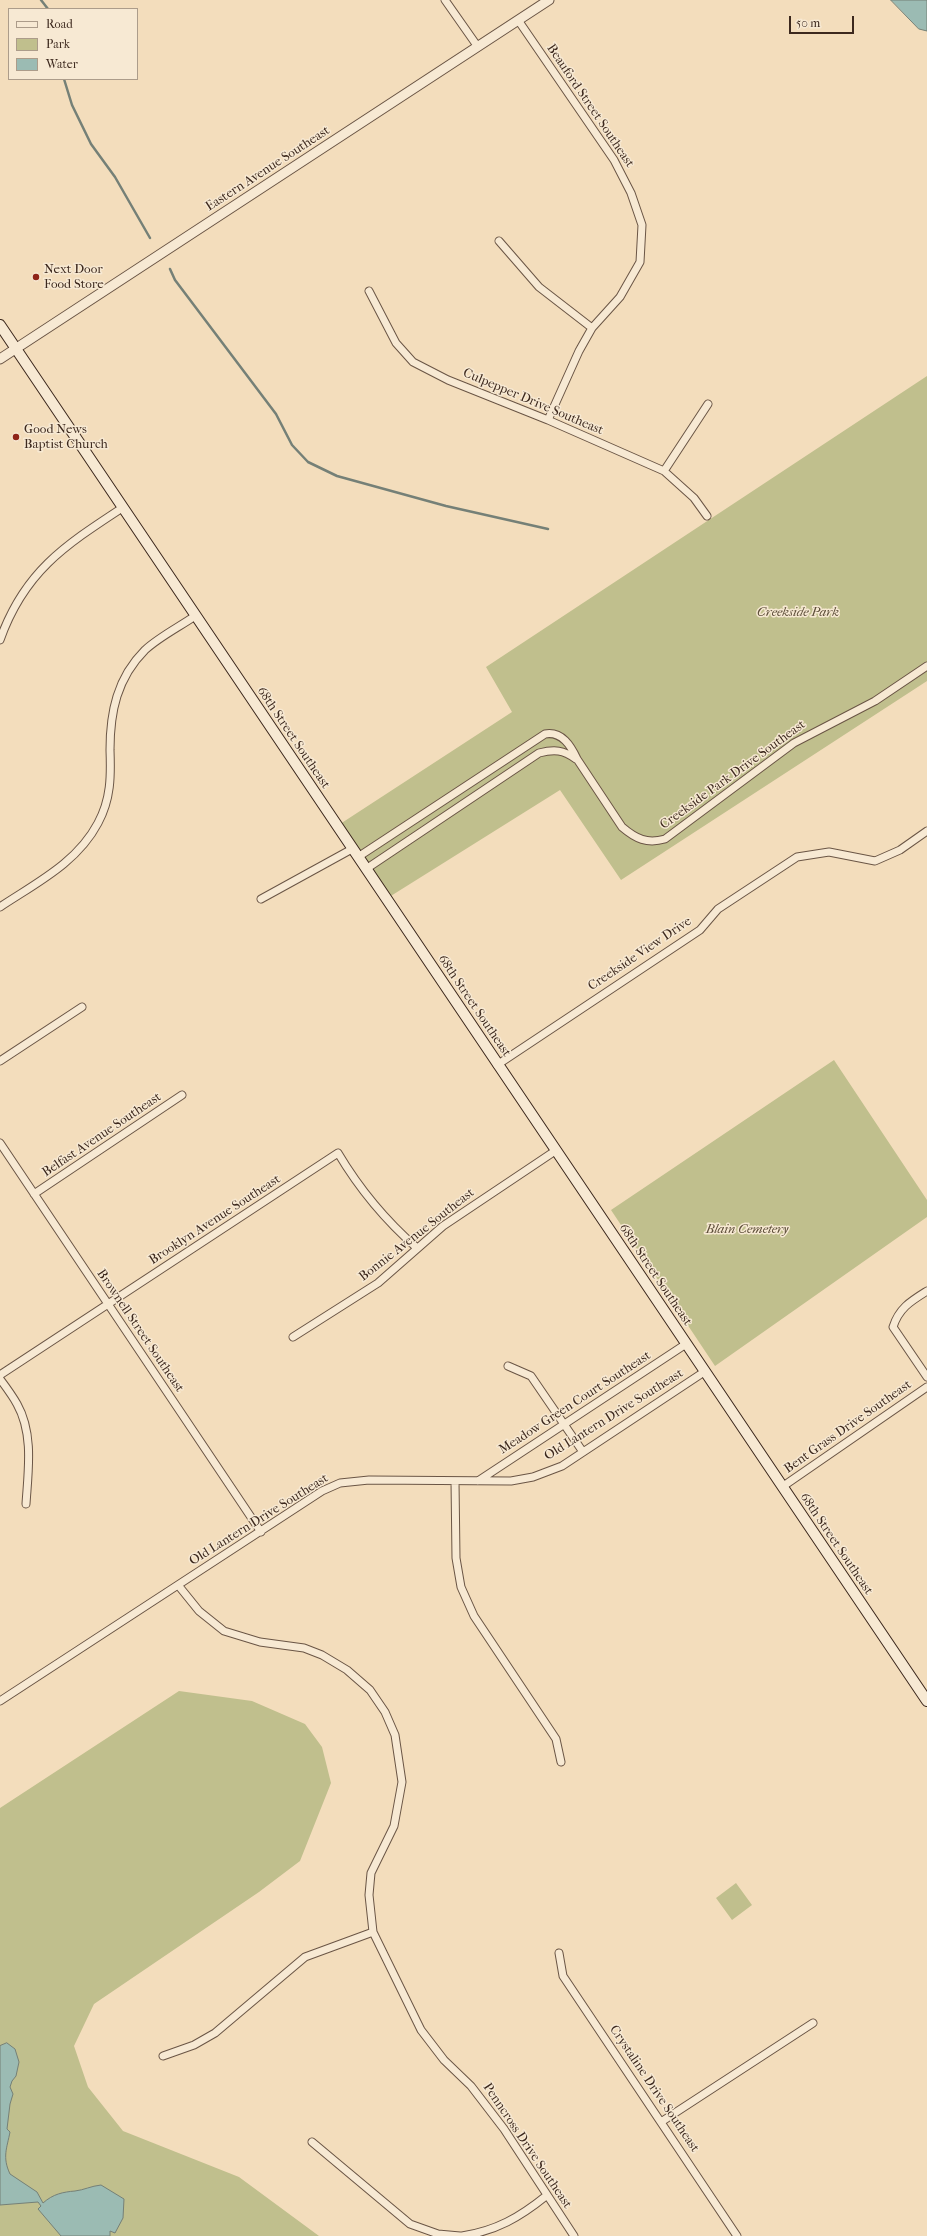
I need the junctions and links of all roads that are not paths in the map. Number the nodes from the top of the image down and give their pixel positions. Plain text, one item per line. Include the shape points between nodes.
1 (445, 0) edge
2 (549, 0) edge
3 (518, 20) junction
4 (478, 47) junction
5 (499, 241) dead end
6 (369, 291) dead end
7 (0, 325) edge
8 (592, 328) junction
9 (15, 349) junction
10 (0, 359) edge
11 (708, 404) dead end
12 (548, 420) junction
13 (664, 471) junction
14 (122, 508) junction
15 (707, 516) dead end
16 (195, 616) junction
17 (0, 640) edge
18 (927, 666) edge
19 (576, 759) junction
20 (927, 831) edge
21 (352, 849) junction
22 (358, 857) junction
23 (366, 869) junction
24 (261, 898) dead end
25 (0, 906) edge
26 (82, 1007) dead end
27 (0, 1061) edge
28 (497, 1064) junction
29 (182, 1095) dead end
30 (0, 1143) edge
31 (555, 1151) junction
32 (34, 1194) junction
33 (418, 1248) junction
34 (927, 1291) edge
35 (108, 1304) junction
36 (293, 1337) dead end
37 (686, 1344) junction
38 (508, 1366) dead end
39 (704, 1372) junction
40 (0, 1375) edge
41 (927, 1377) edge
42 (0, 1379) edge
43 (927, 1387) edge
44 (564, 1424) junction
45 (583, 1452) junction
46 (455, 1481) junction
47 (478, 1481) junction
48 (782, 1487) junction
49 (26, 1504) dead end
50 (261, 1532) junction
51 (178, 1585) junction
52 (0, 1701) edge
53 (927, 1701) edge
54 (561, 1762) dead end
55 (373, 1932) junction
56 (559, 1953) dead end
57 (813, 2023) dead end
58 (163, 2056) dead end
59 (661, 2122) junction
60 (312, 2142) dead end
61 (546, 2196) junction
62 (461, 2236) edge
63 (574, 2236) edge
64 (737, 2236) edge

1 - 4 street
2 - 3 street, Eastern Avenue Southeast
3 - 4 street, Eastern Avenue Southeast
3 - 8 street, Beauford Street Southeast via 614,160 632,193 642,225 640,262 620,297
4 - 9 street, Eastern Avenue Southeast
5 - 8 street via 539,287
6 - 12 street, Culpepper Drive Southeast via 396,344 413,362 448,380
7 - 9 main road, 68th Street Southeast
8 - 12 street, Beauford Street Southeast via 579,350
9 - 10 street, Eastern Avenue Southeast
9 - 14 main road, 68th Street Southeast
11 - 13 street
12 - 13 street, Culpepper Drive Southeast
13 - 15 street, Culpepper Drive Southeast via 694,498
14 - 16 main road, 68th Street Southeast
14 - 17 street via 79,536 46,563 11,612
16 - 21 main road, 68th Street Southeast
16 - 25 street via 145,650 119,690 113,708 110,737 111,788 98,823 81,848 62,867
18 - 19 street, Creekside Park Drive Southeast via 874,701 794,743 677,832 654,842 631,835 622,827
19 - 22 street, Creekside Park Drive Southeast via 566,740 551,733 546,734
19 - 23 street, Creekside Park Drive Southeast via 564,751 552,749 539,753
20 - 28 street, Creekside View Drive via 900,850 876,861 829,852 797,857 718,909 700,930
21 - 22 main road, 68th Street Southeast
21 - 24 street
22 - 23 main road, 68th Street Southeast
23 - 28 main road, 68th Street Southeast
26 - 27 street
28 - 31 main road, 68th Street Southeast
29 - 32 street, Belfast Avenue Southeast
30 - 32 street, Brownell Street Southeast
31 - 33 street, Bonnie Avenue Southeast via 470,1207
31 - 37 main road, 68th Street Southeast
32 - 35 street, Brownell Street Southeast
33 - 35 street, Brooklyn Avenue Southeast via 378,1210 338,1153
33 - 36 street, Bonnie Avenue Southeast via 403,1264 378,1283
34 - 41 street via 904,1306 893,1327
35 - 40 street, Brooklyn Avenue Southeast
35 - 50 street, Brownell Street Southeast
37 - 39 main road, 68th Street Southeast
37 - 44 street, Meadow Green Court Southeast
38 - 44 street via 531,1376
39 - 45 street, Old Lantern Drive Southeast
39 - 48 main road, 68th Street Southeast
42 - 49 street via 18,1405 26,1427 29,1456
43 - 48 street, Bent Grass Drive Southeast
44 - 45 street
44 - 47 street, Meadow Green Court Southeast
45 - 47 street, Old Lantern Drive Southeast via 562,1466 533,1477 511,1481
46 - 47 street, Old Lantern Drive Southeast
46 - 50 street, Old Lantern Drive Southeast via 369,1480 340,1483 322,1491
46 - 54 street via 456,1558 461,1587 474,1616 556,1739
48 - 53 main road, 68th Street Southeast
50 - 51 street, Old Lantern Drive Southeast
51 - 52 street, Old Lantern Drive Southeast
51 - 55 street, Penncross Drive Southeast via 198,1611 224,1631 260,1642 304,1648 347,1670 370,1690 385,1712 395,1735 402,1782 394,1826 371,1873 369,1895
55 - 58 street via 305,1957 215,2033
55 - 61 street, Penncross Drive Southeast via 422,2030 444,2060 471,2086 535,2175
56 - 59 street, Crystaline Drive Southeast via 563,1976
57 - 59 street
59 - 64 street, Crystaline Drive Southeast
60 - 62 street via 410,2224 438,2234
61 - 62 street via 525,2213 502,2226 482,2233
61 - 63 street, Penncross Drive Southeast

